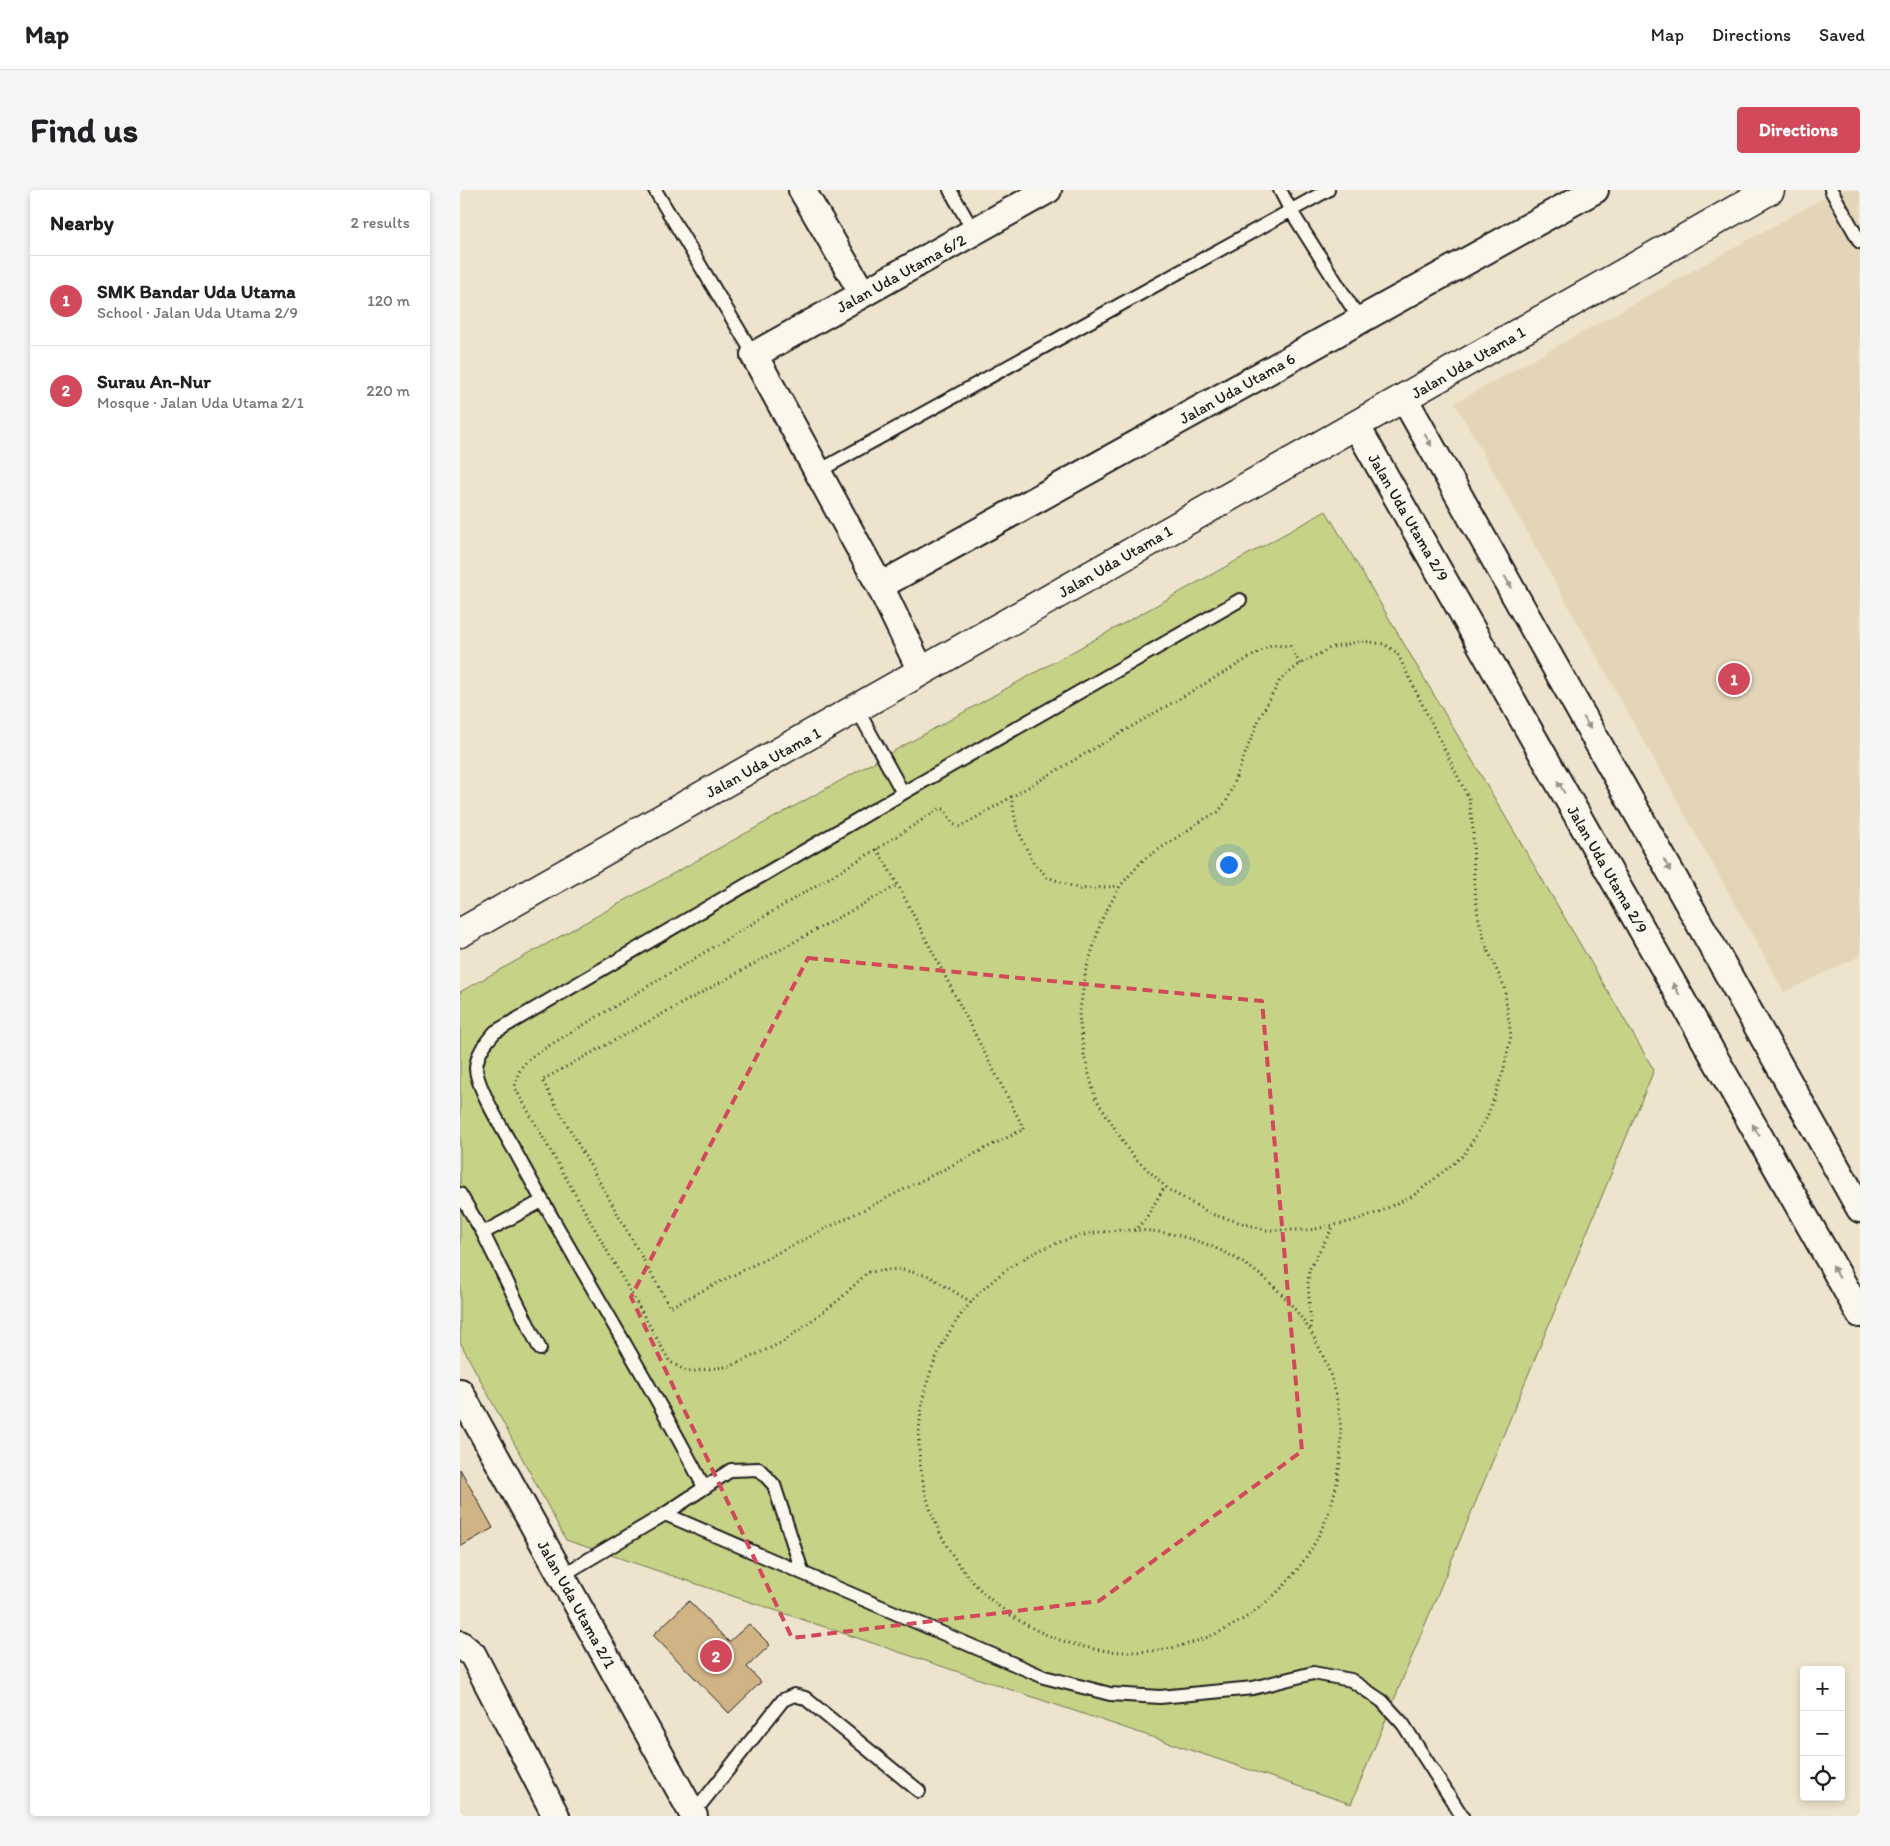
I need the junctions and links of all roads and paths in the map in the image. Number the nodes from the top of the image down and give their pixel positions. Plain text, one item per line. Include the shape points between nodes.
1 (655, 190) edge
2 (802, 190) edge
3 (950, 190) edge
4 (1048, 190) edge
5 (1280, 190) edge
6 (1328, 190) edge
7 (1594, 190) edge
8 (1770, 190) edge
9 (1831, 190) edge
10 (1291, 211) junction
11 (974, 232) junction
12 (1860, 242) edge
13 (863, 294) junction
14 (1360, 320) junction
15 (754, 355) junction
16 (1404, 398) junction
17 (1356, 425) junction
18 (817, 472) junction
19 (880, 586) junction
20 (1240, 600) dead end
21 (1300, 664) junction
22 (921, 671) junction
23 (857, 709) junction
24 (903, 793) junction
25 (1011, 796) junction
26 (877, 849) junction
27 (898, 885) junction
28 (1120, 886) junction
29 (460, 933) edge
30 (1165, 1186) junction
31 (460, 1194) edge
32 (542, 1201) junction
33 (1860, 1209) edge
34 (1334, 1225) junction
35 (1134, 1232) junction
36 (483, 1233) junction
37 (971, 1302) junction
38 (1860, 1314) edge
39 (1310, 1329) junction
40 (540, 1349) dead end
41 (460, 1392) edge
42 (704, 1487) junction
43 (664, 1514) junction
44 (802, 1571) junction
45 (561, 1576) junction
46 (460, 1644) edge
47 (919, 1791) dead end
48 (694, 1815) edge
49 (556, 1816) edge
50 (1462, 1816) edge

1 - 15 lane
2 - 13 street
3 - 11 lane
4 - 11 street, Jalan Uda Utama 6/2
5 - 10 lane
6 - 10 lane
7 - 14 street, Jalan Uda Utama 6
8 - 16 street, Jalan Uda Utama 1
9 - 12 lane
10 - 14 lane
10 - 18 lane
11 - 13 street, Jalan Uda Utama 6/2
13 - 15 street, Jalan Uda Utama 6/2
14 - 19 street, Jalan Uda Utama 6
15 - 18 street
16 - 17 street, Jalan Uda Utama 1
16 -> 33 street
17 - 22 street, Jalan Uda Utama 1
38 -> 17 street, Jalan Uda Utama 2/9
18 - 19 street
19 - 22 street
20 - 24 lane
21 - 25 path via 1290,646 1271,646
21 - 28 path via 1280,680 1260,719 1226,802 1218,812 1143,860
21 - 34 path via 1330,648 1362,641 1384,644 1397,653 1469,799 1478,916 1486,946 1504,986 1511,1036 1503,1072 1487,1117 1464,1155 1412,1196 1379,1212
22 - 23 street, Jalan Uda Utama 1
23 - 24 lane
23 - 29 street, Jalan Uda Utama 1
24 - 32 lane via 495,1032 482,1046 476,1068 482,1092
25 - 26 path via 960,827 953,824 944,809 939,809
25 - 28 path via 1017,828 1033,862 1047,877 1080,889
26 - 27 path
26 - 37 path via 555,1042 524,1063 517,1074 516,1088 670,1362 688,1372 731,1366 783,1342 840,1299 868,1272 898,1269 929,1276
27 - 27 path via 1024,1129 670,1307 542,1080
28 - 30 path via 1102,919 1086,970 1079,1016 1084,1055 1095,1097 1131,1154
30 - 34 path via 1211,1214 1266,1230 1310,1230
30 - 35 path
31 - 36 lane
32 - 36 lane
32 - 42 lane
34 - 39 path via 1309,1270
35 - 37 path via 1060,1239 1011,1260
35 - 39 path via 1160,1230 1214,1248 1289,1302
36 - 40 lane
37 - 39 path via 935,1357 925,1394 920,1443 922,1483 938,1530 995,1604 1019,1621 1061,1639 1103,1650 1132,1653 1169,1650 1225,1632 1254,1614 1284,1586 1322,1531 1334,1501 1342,1435 1325,1351
41 - 45 street, Jalan Uda Utama 2/1
42 - 43 lane
42 - 44 lane via 731,1470 759,1468 774,1485
43 - 44 lane
43 - 45 lane
44 - 50 lane via 1044,1677 1110,1694 1160,1697 1244,1689 1313,1673 1351,1680 1382,1701 1403,1724
45 - 48 street, Jalan Uda Utama 2/1
46 - 49 street via 473,1656
47 - 48 lane via 805,1698 794,1695 783,1700

